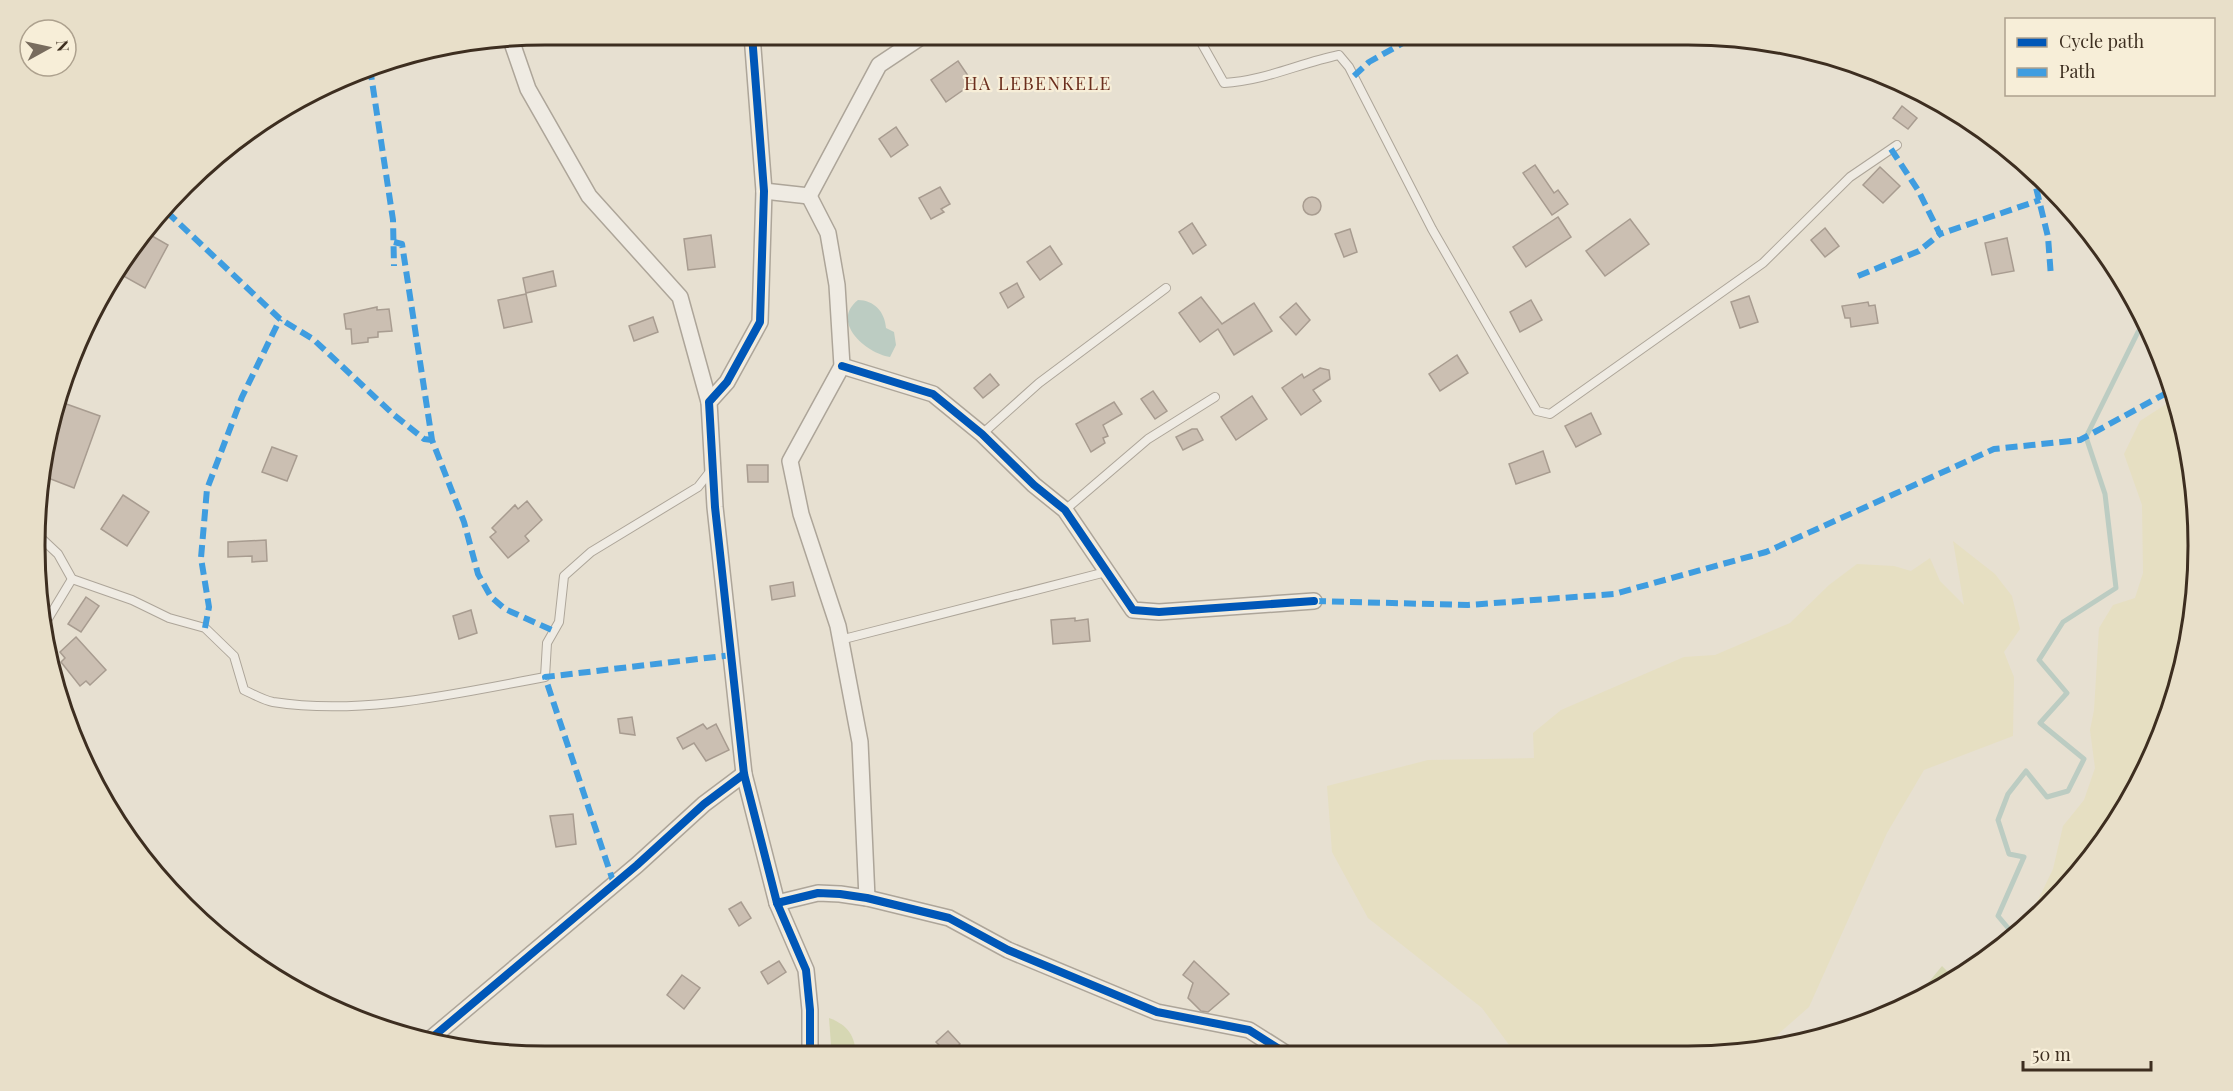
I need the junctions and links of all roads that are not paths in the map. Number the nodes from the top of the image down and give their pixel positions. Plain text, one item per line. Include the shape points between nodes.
1 (753, 45) edge
2 (908, 45) edge
3 (1203, 45) edge
4 (513, 46) edge
5 (1897, 145) dead end
6 (764, 191) junction
7 (809, 196) junction
8 (1166, 288) dead end
9 (842, 366) junction
10 (1215, 397) dead end
11 (709, 402) junction
12 (982, 434) junction
13 (713, 468) junction
14 (1065, 510) junction
15 (45, 542) edge
16 (1106, 572) junction
17 (72, 579) junction
18 (1314, 601) dead end
19 (50, 617) edge
20 (840, 640) junction
21 (744, 774) junction
22 (867, 898) junction
23 (777, 903) junction
24 (437, 1034) edge
25 (810, 1046) edge
26 (1274, 1046) edge

1 - 6 street
2 - 7 street via 879,65
3 - 5 lane via 1224,83 1250,82 1312,60 1339,55 1349,67 1432,229 1537,411 1550,414 1763,263 1850,177
4 - 11 street via 528,89 589,196 680,297
6 - 7 street
6 - 11 street via 760,322 727,382
7 - 9 street via 828,233 837,285
8 - 12 lane via 1039,383
9 - 12 street via 933,394
9 - 20 street via 790,461 801,514
10 - 14 lane via 1148,439
11 - 13 street
12 - 14 street
13 - 17 lane via 698,487 591,552 564,576 559,622 547,643 545,677 434,697 337,706 271,702 244,690 234,656 205,628 169,618
13 - 21 street
14 - 16 street
15 - 17 lane via 58,554
16 - 18 street via 1133,610 1159,612
16 - 20 lane
17 - 19 lane
20 - 22 street via 860,742
21 - 23 street
21 - 24 street
22 - 23 street via 818,893
22 - 26 street via 949,918 1008,950 1157,1012 1249,1030
23 - 25 street via 806,970

